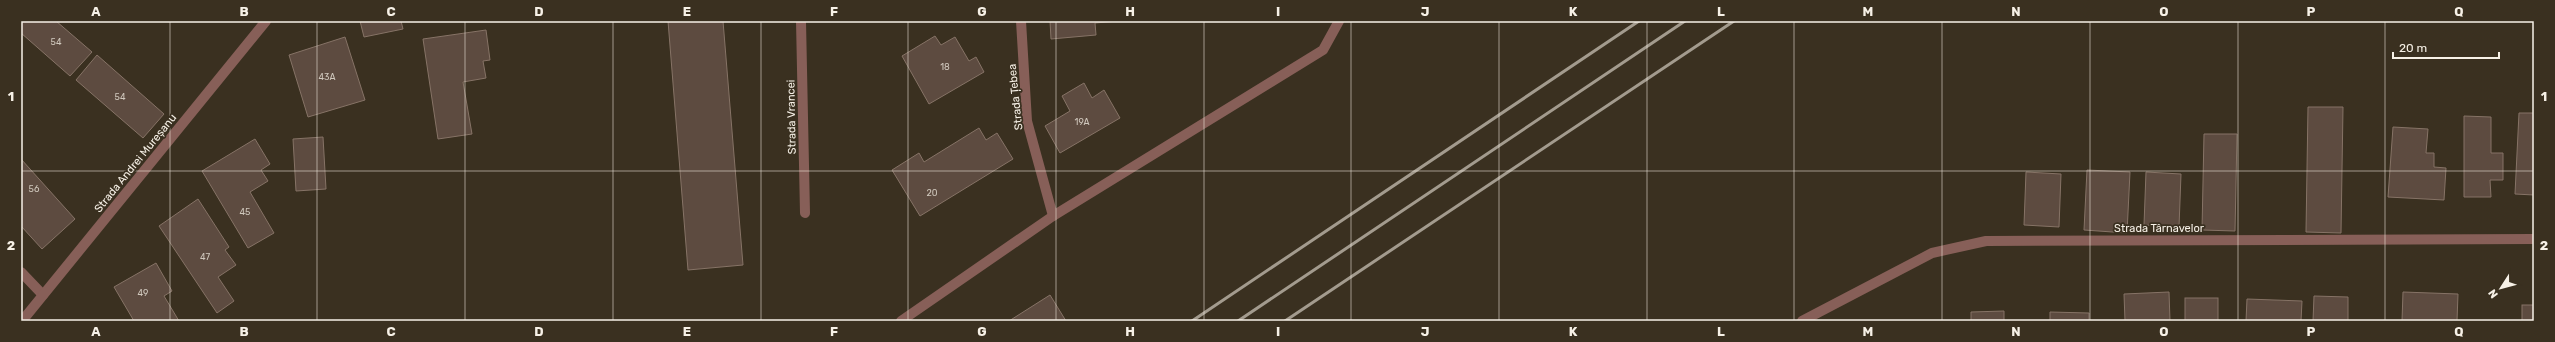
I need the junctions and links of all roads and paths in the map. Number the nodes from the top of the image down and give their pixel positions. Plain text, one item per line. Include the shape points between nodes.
1 (266, 21) edge
2 (801, 21) edge
3 (1021, 21) edge
4 (1339, 21) edge
5 (805, 213) dead end
6 (1053, 216) junction
7 (2534, 239) edge
8 (21, 272) edge
9 (43, 295) junction
10 (22, 321) edge
11 (900, 321) edge
12 (1802, 321) edge

1 - 9 street, Strada Andrei Mureșanu
2 - 5 street, Strada Vrancei
3 - 6 street, Strada Țebea via 1027,121
4 - 6 street via 1323,50
6 - 11 street
7 - 12 street, Strada Târnavelor via 1986,241 1932,253
8 - 9 street
9 - 10 street, Strada Andrei Mureșanu

